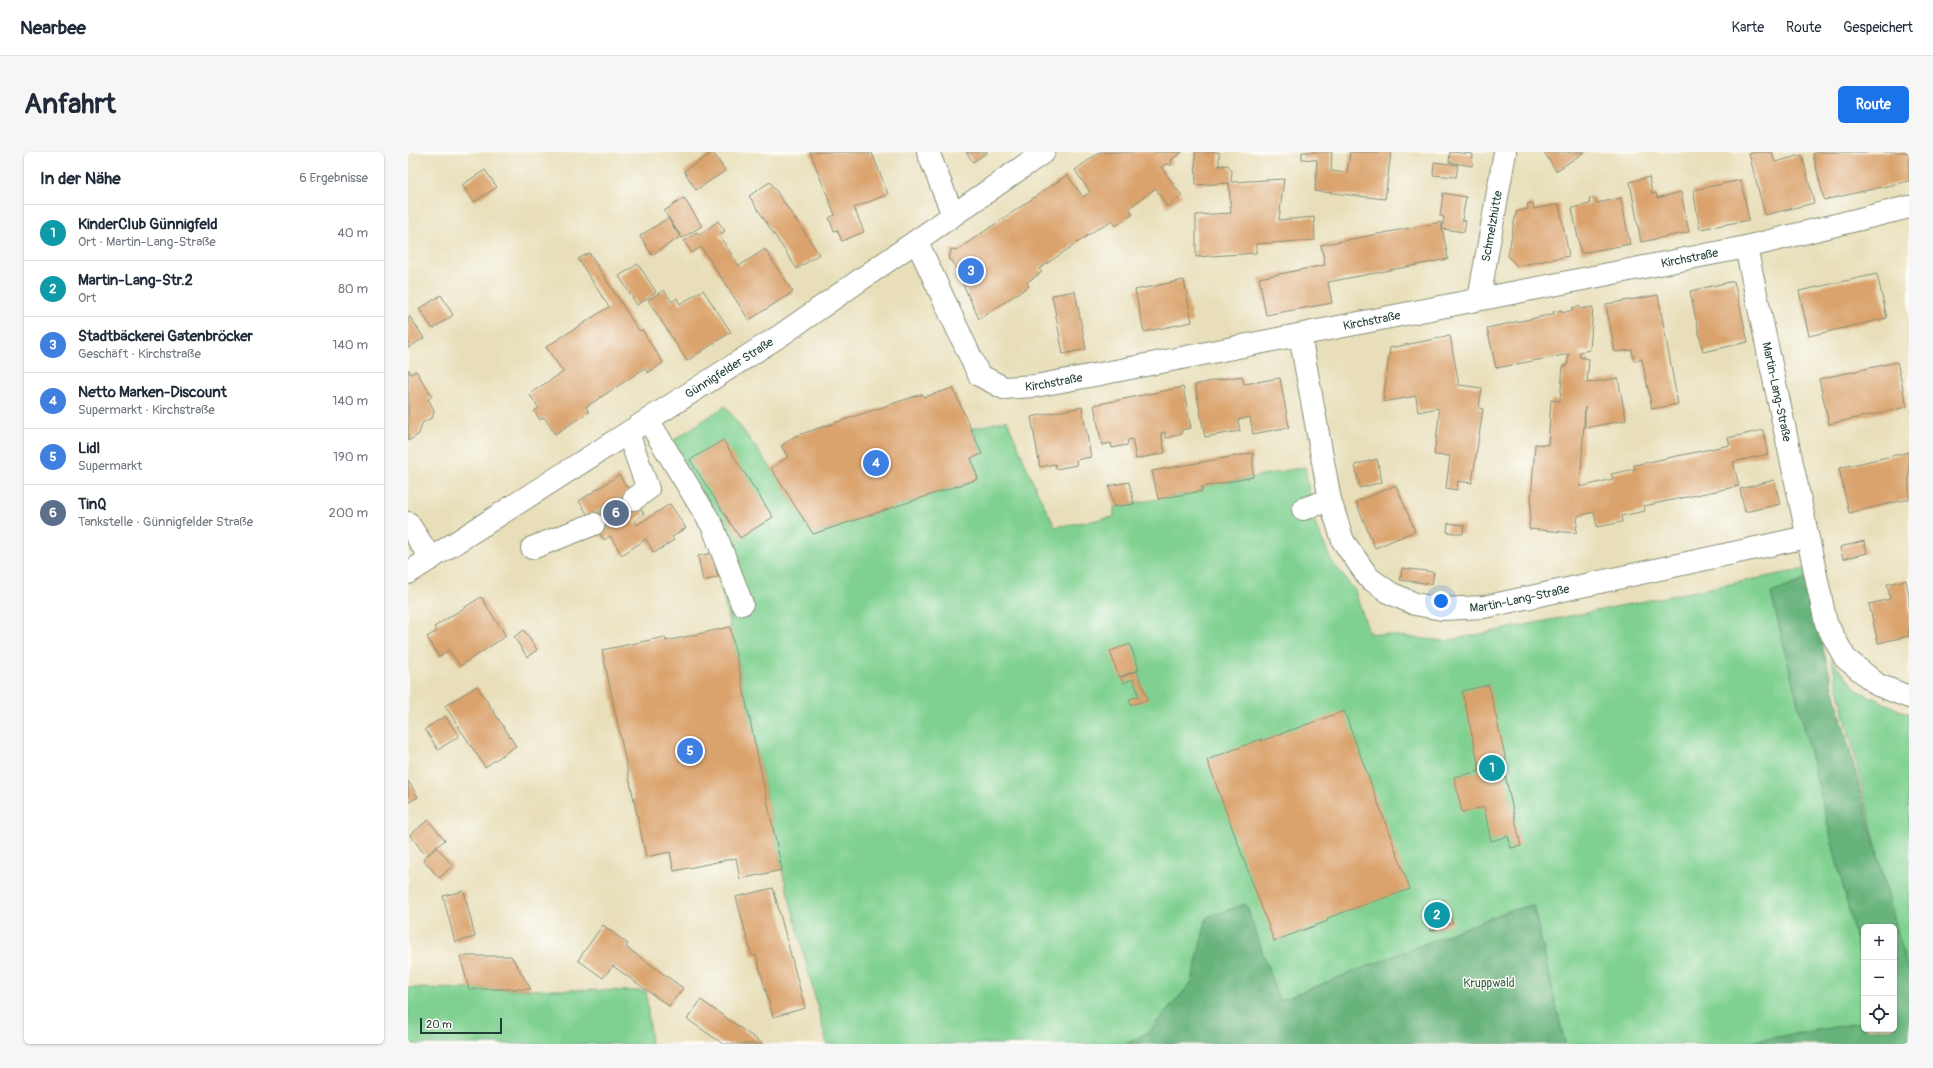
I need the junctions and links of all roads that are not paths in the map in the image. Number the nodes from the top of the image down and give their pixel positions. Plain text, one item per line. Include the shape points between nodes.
1 (928, 152) edge
2 (1044, 152) edge
3 (1505, 152) edge
4 (1909, 207) edge
5 (953, 215) junction
6 (917, 242) junction
7 (1746, 247) junction
8 (1479, 299) junction
9 (1300, 335) junction
10 (648, 420) junction
11 (628, 433) junction
12 (634, 499) tunnel mouth
13 (1330, 500) junction
14 (1303, 509) dead end
15 (408, 523) edge
16 (594, 524) tunnel mouth
17 (1807, 537) junction
18 (532, 548) dead end
19 (431, 559) junction
20 (408, 573) edge
21 (742, 604) dead end
22 (1909, 697) edge

1 - 5 street
2 - 5 street, Günnigfelder Straße
3 - 8 street, Schmelzhütte
4 - 7 street, Kirchstraße
5 - 6 street, Günnigfelder Straße
6 - 9 street, Kirchstraße via 979,375 1004,388 1035,386
6 - 10 street, Günnigfelder Straße via 781,335
7 - 8 street, Kirchstraße
7 - 17 street, Martin-Lang-Straße
8 - 9 street, Kirchstraße
9 - 13 street, Martin-Lang-Straße
10 - 11 street, Günnigfelder Straße
10 - 21 street via 713,527
11 - 12 street via 648,489
11 - 19 street, Günnigfelder Straße
13 - 14 street
13 - 17 street, Martin-Lang-Straße via 1343,541 1369,578 1390,593 1415,604 1442,610 1484,607
15 - 19 street
16 - 18 street
17 - 22 street, Martin-Lang-Straße via 1826,623 1845,658 1878,685
19 - 20 street, Günnigfelder Straße

